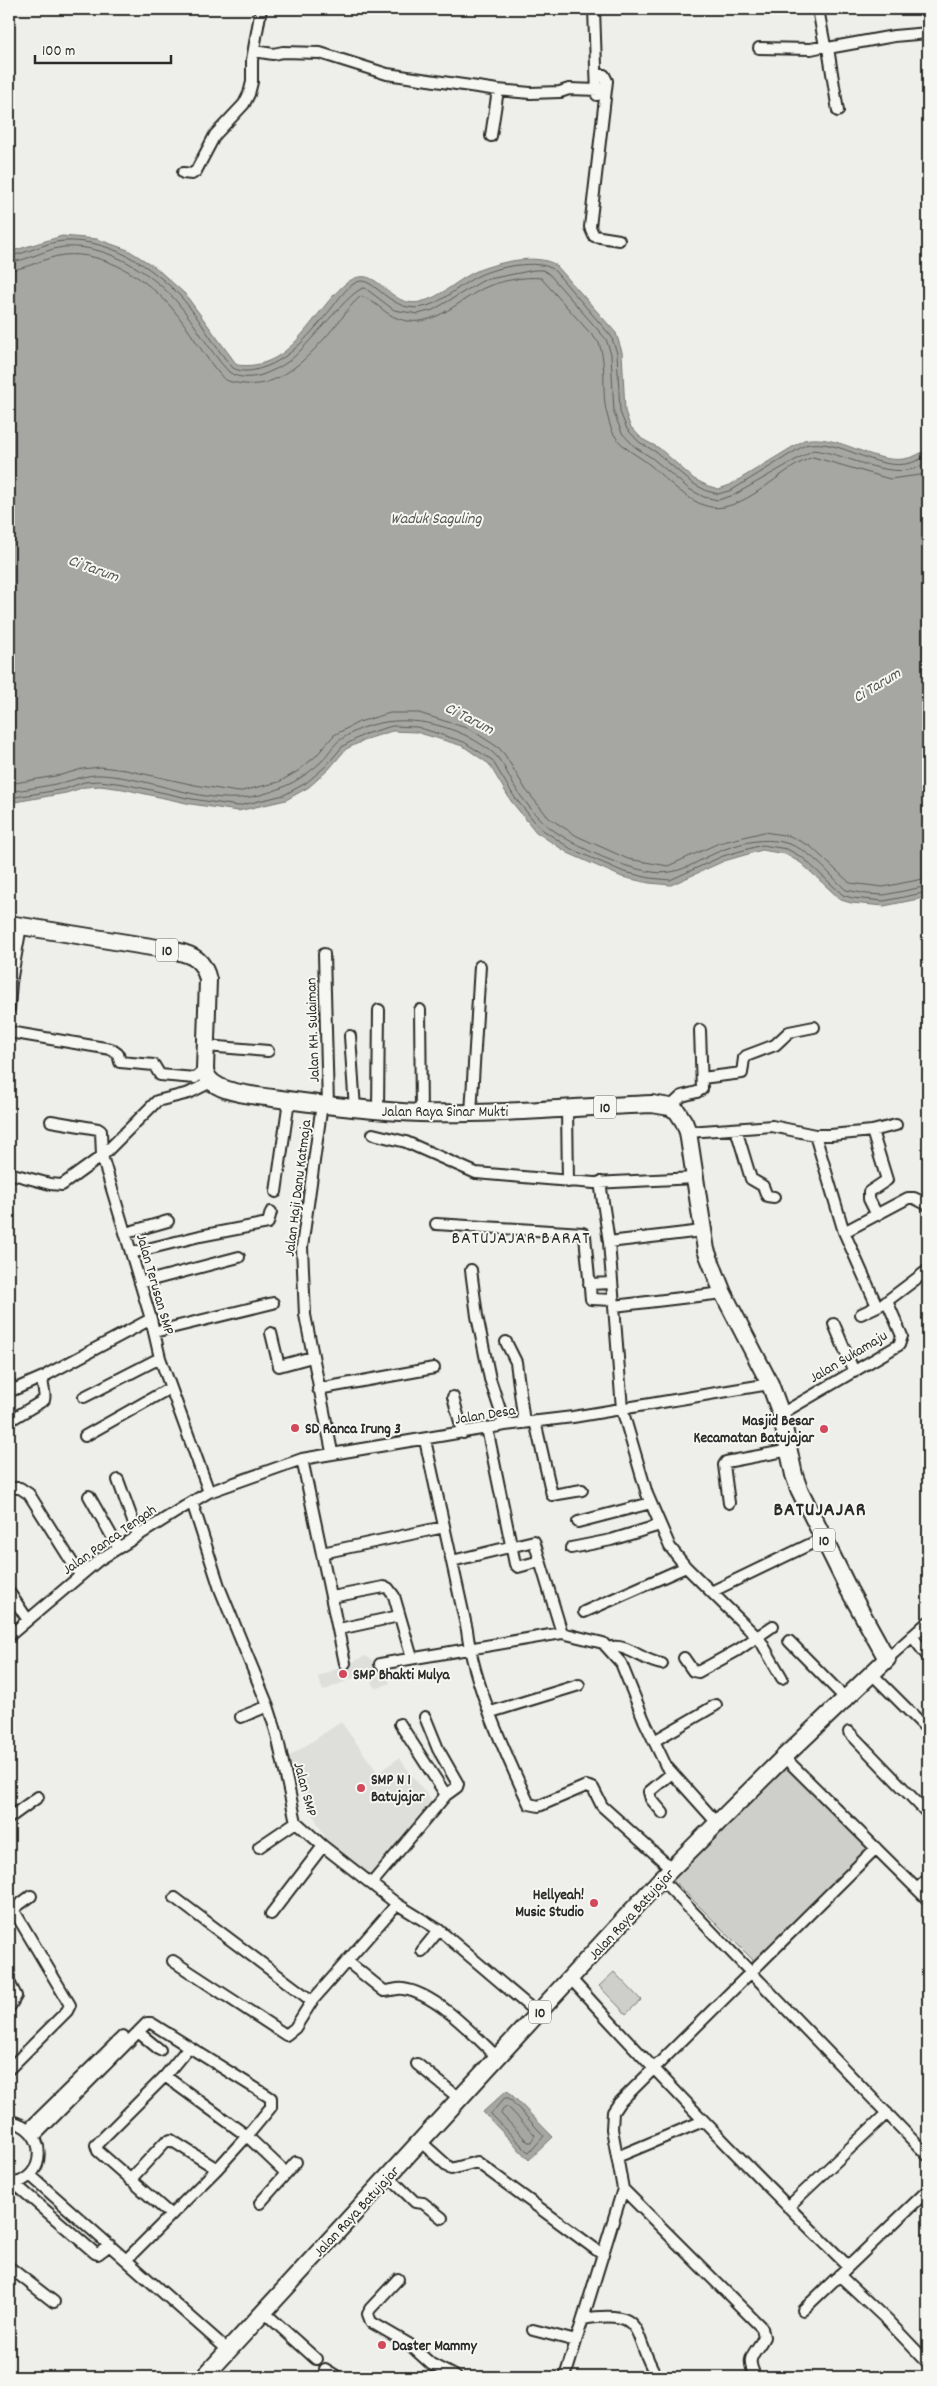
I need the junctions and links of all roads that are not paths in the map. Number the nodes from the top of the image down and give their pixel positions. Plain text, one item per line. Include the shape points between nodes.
1 (261, 9) edge
2 (594, 9) edge
3 (818, 9) edge
4 (928, 33) edge
5 (827, 47) junction
6 (760, 48) dead end
7 (254, 52) junction
8 (596, 72) junction
9 (498, 90) junction
10 (598, 90) junction
11 (583, 96) dead end
12 (838, 111) dead end
13 (492, 136) dead end
14 (184, 173) dead end
15 (619, 240) dead end
16 (15, 925) edge
17 (324, 954) dead end
18 (480, 966) dead end
19 (10, 982) edge
20 (9, 1009) edge
21 (379, 1010) dead end
22 (420, 1010) dead end
23 (814, 1027) dead end
24 (700, 1030) dead end
25 (9, 1032) edge
26 (350, 1036) dead end
27 (206, 1046) junction
28 (268, 1051) dead end
29 (208, 1076) junction
30 (702, 1078) junction
31 (289, 1100) junction
32 (325, 1104) junction
33 (670, 1106) junction
34 (354, 1109) junction
35 (567, 1109) junction
36 (378, 1111) junction
37 (421, 1113) junction
38 (471, 1113) junction
39 (51, 1122) dead end
40 (896, 1125) dead end
41 (736, 1129) junction
42 (872, 1131) junction
43 (688, 1132) junction
44 (373, 1134) dead end
45 (815, 1134) junction
46 (102, 1156) junction
47 (9, 1173) edge
48 (695, 1178) junction
49 (568, 1182) junction
50 (600, 1182) junction
51 (276, 1192) dead end
52 (774, 1197) dead end
53 (928, 1205) edge
54 (272, 1212) dead end
55 (877, 1215) junction
56 (168, 1221) dead end
57 (436, 1224) dead end
58 (702, 1231) junction
59 (844, 1232) junction
60 (126, 1233) junction
61 (609, 1242) junction
62 (131, 1253) junction
63 (239, 1257) dead end
64 (471, 1270) dead end
65 (928, 1270) edge
66 (140, 1282) junction
67 (611, 1283) junction
68 (589, 1284) junction
69 (723, 1294) junction
70 (887, 1301) junction
71 (273, 1303) dead end
72 (613, 1303) junction
73 (877, 1306) junction
74 (861, 1314) dead end
75 (151, 1318) junction
76 (834, 1324) dead end
77 (154, 1332) junction
78 (271, 1333) dead end
79 (506, 1342) dead end
80 (312, 1357) junction
81 (160, 1358) junction
82 (434, 1368) dead end
83 (854, 1372) junction
84 (43, 1377) junction
85 (9, 1382) edge
86 (770, 1384) junction
87 (170, 1388) junction
88 (318, 1389) junction
89 (84, 1397) dead end
90 (453, 1397) dead end
91 (622, 1409) junction
92 (781, 1414) junction
93 (9, 1421) edge
94 (535, 1421) junction
95 (524, 1423) junction
96 (505, 1426) junction
97 (487, 1428) junction
98 (463, 1433) junction
99 (85, 1436) dead end
100 (425, 1440) junction
101 (790, 1450) junction
102 (332, 1452) junction
103 (302, 1459) junction
104 (118, 1480) dead end
105 (9, 1486) edge
106 (582, 1490) dead end
107 (209, 1492) junction
108 (89, 1496) dead end
109 (192, 1502) junction
110 (651, 1503) junction
111 (729, 1503) dead end
112 (578, 1522) dead end
113 (660, 1525) junction
114 (444, 1527) junction
115 (138, 1535) junction
116 (823, 1538) junction
117 (118, 1547) junction
118 (511, 1548) junction
119 (571, 1548) dead end
120 (322, 1553) junction
121 (452, 1561) junction
122 (540, 1561) junction
123 (686, 1567) junction
124 (80, 1575) junction
125 (9, 1592) edge
126 (711, 1592) junction
127 (332, 1597) junction
128 (584, 1612) dead end
129 (399, 1616) junction
130 (28, 1620) junction
131 (928, 1622) edge
132 (773, 1626) dead end
133 (339, 1629) junction
134 (562, 1633) junction
135 (9, 1636) edge
136 (912, 1636) junction
137 (756, 1638) junction
138 (789, 1641) dead end
139 (608, 1648) junction
140 (469, 1649) junction
141 (928, 1657) edge
142 (412, 1658) junction
143 (684, 1658) dead end
144 (887, 1659) junction
145 (345, 1663) dead end
146 (380, 1664) dead end
147 (662, 1664) dead end
148 (872, 1674) junction
149 (782, 1678) dead end
150 (579, 1686) dead end
151 (846, 1699) junction
152 (716, 1705) dead end
153 (268, 1706) junction
154 (491, 1712) junction
155 (240, 1717) dead end
156 (425, 1717) dead end
157 (400, 1724) dead end
158 (928, 1730) edge
159 (849, 1732) dead end
160 (654, 1741) junction
161 (784, 1757) junction
162 (672, 1773) junction
163 (446, 1795) junction
164 (38, 1798) dead end
165 (663, 1813) dead end
166 (928, 1814) edge
167 (9, 1818) edge
168 (296, 1822) junction
169 (718, 1824) junction
170 (259, 1846) dead end
171 (323, 1846) junction
172 (876, 1848) junction
173 (666, 1874) junction
174 (928, 1879) edge
175 (372, 1883) junction
176 (917, 1889) junction
177 (31, 1896) dead end
178 (175, 1898) dead end
179 (928, 1900) edge
180 (397, 1904) junction
181 (11, 1910) edge
182 (271, 1914) dead end
183 (439, 1930) junction
184 (422, 1951) dead end
185 (173, 1961) dead end
186 (348, 1962) junction
187 (752, 1972) junction
188 (571, 1979) junction
189 (9, 1982) edge
190 (312, 2001) junction
191 (9, 2008) edge
192 (538, 2014) junction
193 (136, 2033) junction
194 (188, 2048) junction
195 (160, 2050) dead end
196 (498, 2058) junction
197 (417, 2064) dead end
198 (655, 2068) junction
199 (9, 2069) edge
200 (165, 2076) junction
201 (459, 2098) junction
202 (887, 2114) junction
203 (9, 2121) edge
204 (703, 2121) junction
205 (31, 2132) junction
206 (247, 2136) junction
207 (420, 2142) junction
208 (928, 2156) edge
209 (617, 2157) junction
210 (296, 2162) dead end
211 (217, 2170) junction
212 (286, 2173) junction
213 (30, 2175) junction
214 (388, 2176) junction
215 (130, 2180) junction
216 (12, 2184) edge
217 (623, 2189) junction
218 (928, 2190) edge
219 (260, 2203) dead end
220 (788, 2207) junction
221 (171, 2215) junction
222 (442, 2218) dead end
223 (110, 2245) junction
224 (602, 2254) junction
225 (126, 2260) junction
226 (848, 2266) junction
227 (9, 2267) edge
228 (839, 2275) junction
229 (398, 2279) dead end
230 (54, 2302) dead end
231 (803, 2310) dead end
232 (264, 2312) junction
233 (583, 2319) junction
234 (533, 2330) dead end
235 (576, 2340) junction
236 (229, 2351) junction
237 (316, 2359) dead end
238 (928, 2363) edge
239 (325, 2369) dead end
240 (204, 2377) edge
241 (338, 2377) edge
242 (456, 2377) edge
243 (565, 2377) edge
244 (667, 2377) edge
245 (756, 2377) edge

1 - 7 street
2 - 8 street
3 - 5 street
4 - 5 street
5 - 6 street
5 - 12 street
7 - 9 street via 320,53 395,76
7 - 14 street via 251,86 246,100 215,135 196,171
8 - 10 street
8 - 15 street via 604,75 607,81 590,227 594,236
9 - 10 street via 530,93
9 - 13 street
10 - 11 street via 594,97
16 - 19 street
16 - 27 highway, 10 via 176,951 195,957 205,969 208,980
17 - 32 street, Jalan KH. Sulaiman via 328,1058
18 - 38 street
19 - 20 street
21 - 36 street
22 - 37 street
23 - 30 street via 789,1032 775,1045 746,1056 742,1073
24 - 30 street
25 - 29 street via 111,1049 118,1054 120,1062 154,1065 160,1075
26 - 34 street
27 - 28 street
27 - 29 highway, 10
29 - 31 highway, Jalan Raya Sinar Mukti / 10 via 216,1087
29 - 46 street via 189,1093 157,1101
30 - 33 street via 700,1091 682,1096
31 - 32 highway, Jalan Raya Sinar Mukti / 10
31 - 51 street
32 - 34 highway, Jalan Raya Sinar Mukti / 10
32 - 80 street, Jalan Haji Danu Katmaja via 302,1247 305,1315
33 - 35 highway, Jalan Raya Sinar Mukti / 10 via 652,1104
33 - 43 highway, 10 via 681,1116
34 - 36 highway, Jalan Raya Sinar Mukti / 10
35 - 38 highway, Jalan Raya Sinar Mukti / 10
35 - 49 street
36 - 37 highway, Jalan Raya Sinar Mukti / 10
37 - 38 highway, Jalan Raya Sinar Mukti / 10
39 - 46 street, Jalan Terusan SMP via 101,1130
40 - 42 street
41 - 43 street
41 - 45 street via 772,1126
41 - 52 street via 751,1179 763,1186 767,1196
42 - 45 street
42 - 55 street via 887,1180 868,1192
43 - 48 highway, 10
44 - 49 street via 406,1142 476,1173
45 - 59 street
46 - 47 street via 62,1185
46 - 60 street, Jalan Terusan SMP
48 - 50 street
48 - 58 highway, 10
49 - 50 street
50 - 61 street
53 - 55 street via 911,1198
54 - 62 street via 268,1223
55 - 59 street
56 - 60 street
57 - 68 street via 583,1233
58 - 61 street
58 - 69 highway, 10
59 - 73 street
60 - 62 street, Jalan Terusan SMP
61 - 67 street
62 - 66 street, Jalan Terusan SMP
63 - 66 street
64 - 96 street via 490,1379
65 - 70 street
66 - 75 street, Jalan Terusan SMP
67 - 68 street
67 - 72 street
68 - 72 street via 593,1301
69 - 72 street
69 - 86 highway, 10
70 - 73 street
70 - 83 street, Jalan Sukamaju via 901,1340 891,1350
71 - 77 street
72 - 91 street
73 - 74 street
75 - 77 street, Jalan Terusan SMP
75 - 84 street
76 - 83 street
77 - 81 street, Jalan Terusan SMP
78 - 80 street via 279,1366
79 - 95 street via 516,1362
80 - 88 street, Jalan Haji Danu Katmaja
81 - 87 street, Jalan Terusan SMP
81 - 89 street
82 - 88 street
83 - 92 street, Jalan Sukamaju
84 - 85 street via 14,1390
84 - 93 street via 44,1400
86 - 91 street, Jalan Desa
86 - 92 highway, 10
87 - 99 street
87 - 107 street, Jalan Terusan SMP
88 - 102 street, Jalan Haji Danu Katmaja
90 - 98 street
91 - 94 street, Jalan Desa
91 - 110 street
92 - 101 highway, 10
94 - 95 street, Jalan Desa
94 - 106 street via 552,1495
95 - 96 street, Jalan Desa
96 - 97 street, Jalan Desa
97 - 98 street, Jalan Desa
97 - 118 street
98 - 100 street, Jalan Desa
100 - 102 street, Jalan Desa
100 - 114 street
101 - 111 street via 726,1462
101 - 116 highway, 10 via 798,1488
102 - 103 street, Jalan Desa
103 - 107 street, Jalan Desa
103 - 120 street
104 - 115 street
105 - 124 street via 29,1494
107 - 109 street, Jalan Panca Tengah
108 - 117 street
109 - 115 street, Jalan Panca Tengah
109 - 153 street, Jalan SMP via 220,1588
110 - 112 street
110 - 113 street
113 - 119 street via 612,1540
113 - 123 street via 670,1547
114 - 120 street
114 - 121 street
115 - 117 street, Jalan Panca Tengah
116 - 126 street
116 - 144 highway, 10
117 - 124 street, Jalan Panca Tengah
118 - 121 street
118 - 122 street via 516,1566
118 - 122 street via 534,1541
120 - 127 street
121 - 140 street
122 - 134 street
123 - 126 street
123 - 128 street
124 - 130 street, Jalan Panca Tengah
125 - 130 street
126 - 137 street
127 - 129 street via 388,1588 394,1596
127 - 133 street
129 - 133 street
129 - 142 street
130 - 135 street, Jalan Panca Tengah
131 - 136 street
132 - 137 street
133 - 145 street
134 - 139 street via 595,1639
134 - 140 street
136 - 141 street
136 - 144 street
137 - 143 street via 698,1672 693,1672
137 - 149 street
138 - 151 street
139 - 147 street via 625,1648 643,1659
139 - 160 street via 621,1663
140 - 142 street
140 - 154 street
142 - 146 street
144 - 148 highway, Jalan Raya Batujajar / 10
148 - 151 highway, Jalan Raya Batujajar / 10
148 - 158 street
150 - 154 street
151 - 161 highway, Jalan Raya Batujajar / 10
152 - 160 street
153 - 155 street
153 - 168 street, Jalan SMP
154 - 173 street via 530,1804 539,1806 586,1786 593,1788 602,1806
156 - 163 street via 458,1784
157 - 163 street
159 - 166 street
160 - 162 street
161 - 169 highway, Jalan Raya Batujajar / 10
161 - 172 street
162 - 165 street via 649,1792
162 - 169 street
163 - 175 street
164 - 167 street
168 - 170 street
168 - 171 street, Jalan SMP
169 - 173 highway, Jalan Raya Batujajar / 10
171 - 175 street, Jalan SMP
171 - 182 street
172 - 176 street
172 - 187 street
173 - 187 street
173 - 188 highway, Jalan Raya Batujajar / 10
174 - 176 street
175 - 180 street, Jalan SMP
176 - 179 street
177 - 181 street
178 - 190 street
180 - 183 street, Jalan SMP
180 - 186 street
181 - 199 street via 70,2005
183 - 184 street
183 - 192 street, Jalan SMP
185 - 190 street via 286,2035 295,2028
186 - 190 street
186 - 196 street via 384,1992 402,1988 428,1999 468,2029
187 - 198 street
187 - 202 street
188 - 192 highway, Jalan Raya Batujajar / 10
188 - 198 street
189 - 191 street via 16,1996
192 - 196 highway, Jalan Raya Batujajar / 10
193 - 194 street via 150,2023
193 - 195 street
193 - 205 street via 124,2035
194 - 200 street
194 - 206 street via 271,2098 271,2107
196 - 201 highway, Jalan Raya Batujajar / 10
197 - 201 street
198 - 204 street
198 - 209 street via 613,2112 612,2129
200 - 206 street
200 - 215 street via 96,2145 96,2150
201 - 207 highway, Jalan Raya Batujajar / 10
202 - 208 street
202 - 220 street
203 - 205 street via 20,2123
204 - 209 street
204 - 220 street
205 - 213 street via 39,2152
206 - 211 street
206 - 212 street
207 - 214 highway, Jalan Raya Batujajar / 10
207 - 224 street via 451,2169 477,2162
209 - 217 street
210 - 212 street
211 - 215 street via 171,2140 165,2142
211 - 221 street
212 - 219 street
213 - 216 street
213 - 223 street
214 - 222 street via 415,2202 423,2203
214 - 232 highway, Jalan Raya Batujajar / 10
215 - 221 street
216 - 223 street via 96,2253
217 - 224 street
217 - 245 street via 762,2328 764,2337 749,2363
218 - 226 street
220 - 226 street
221 - 225 street
223 - 225 street
224 - 233 street
225 - 236 street
226 - 228 street
227 - 230 street
228 - 231 street
228 - 238 street
229 - 242 street via 370,2309 371,2322 409,2344 431,2364
232 - 236 highway, Jalan Raya Batujajar / 10
232 - 237 street
233 - 235 street
233 - 244 street via 618,2315 624,2318 636,2330 656,2375
234 - 235 street
235 - 243 street
236 - 240 highway, Jalan Raya Batujajar / 10
239 - 241 street

